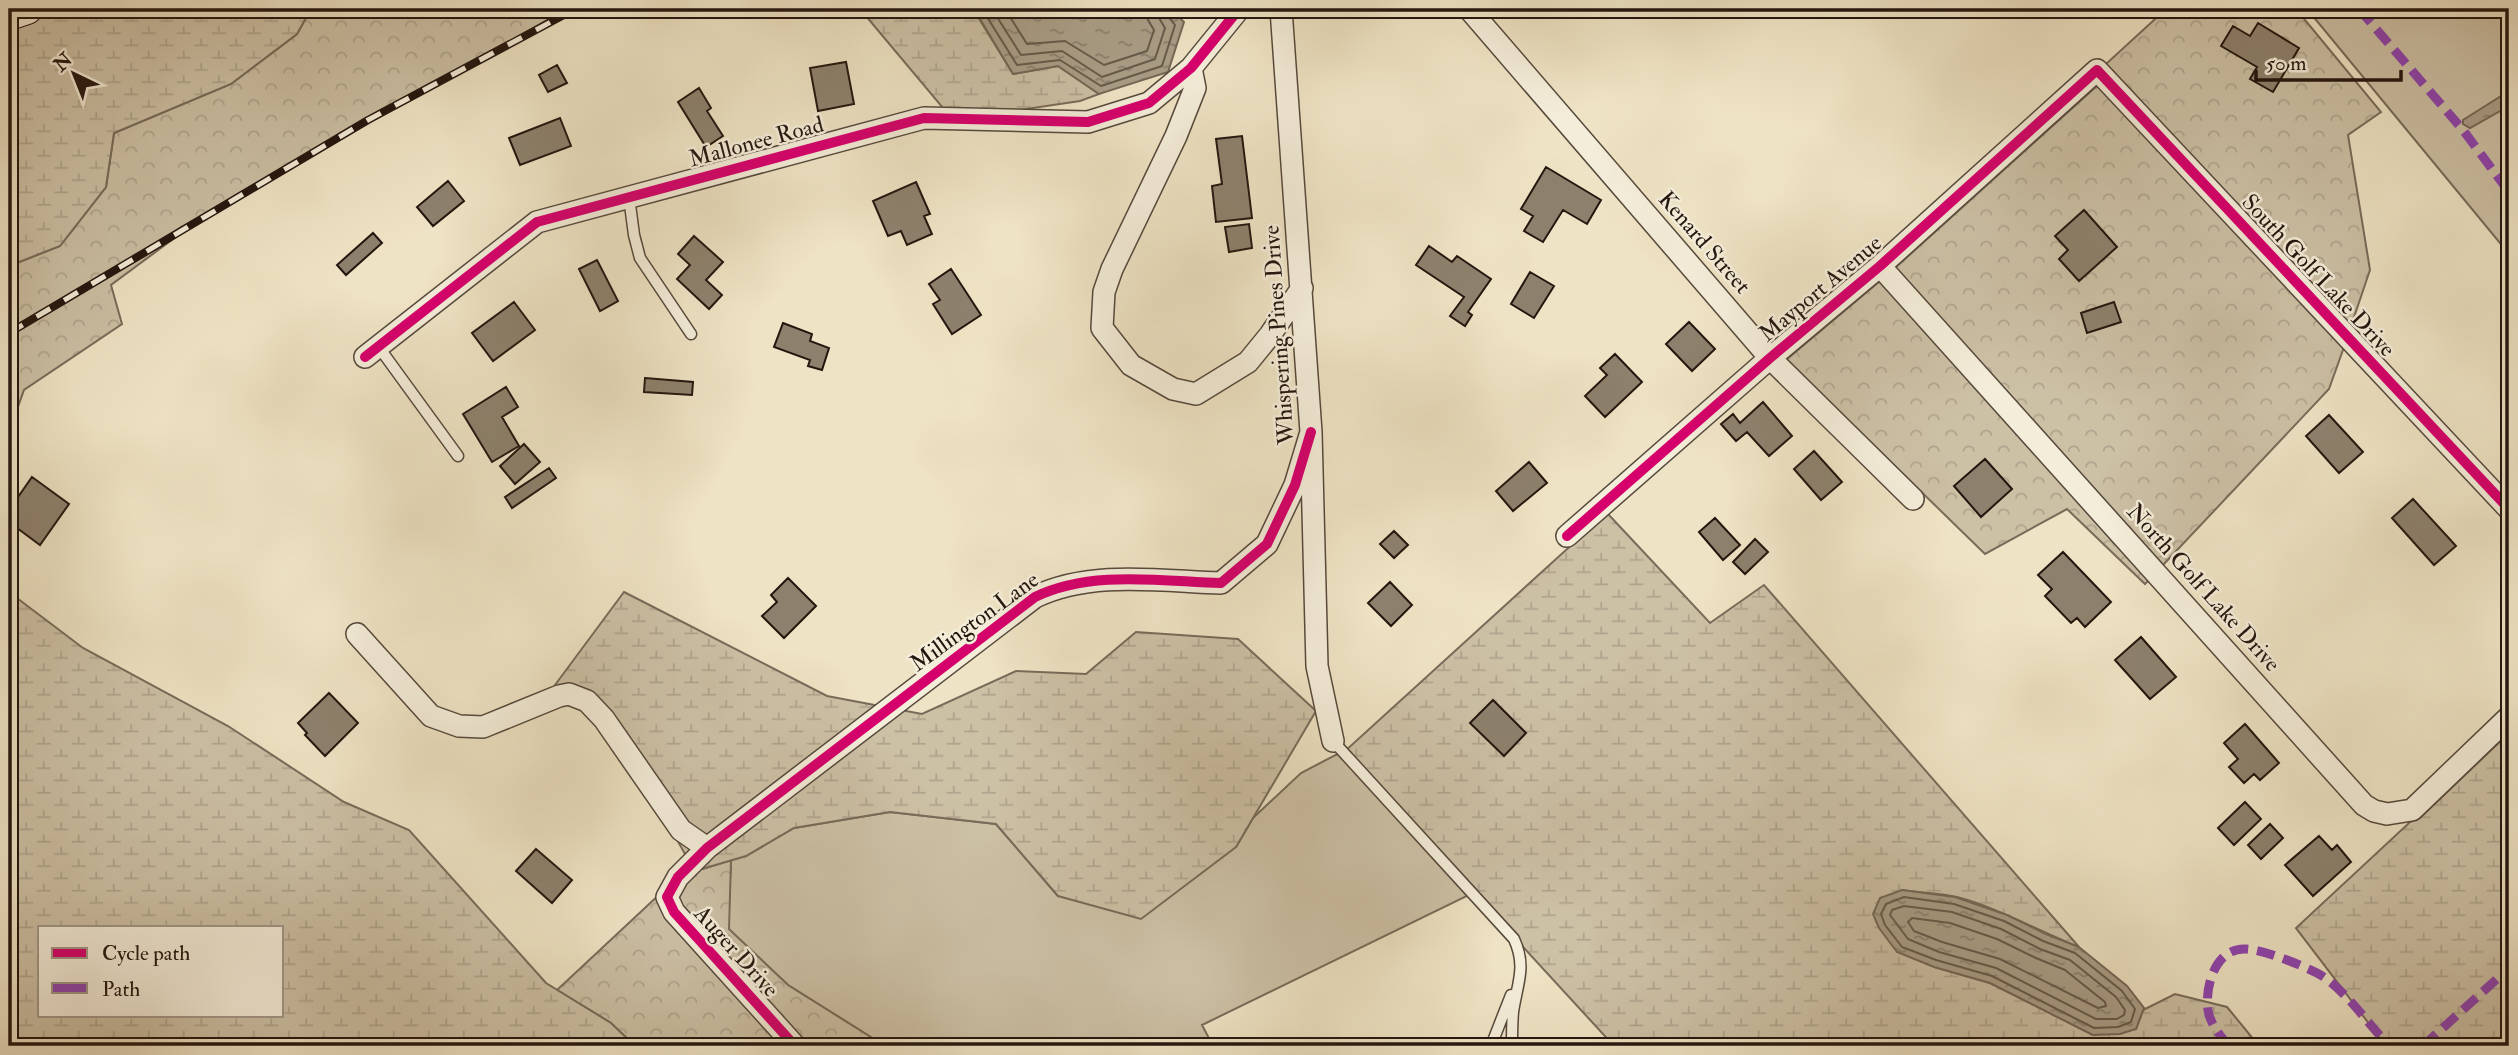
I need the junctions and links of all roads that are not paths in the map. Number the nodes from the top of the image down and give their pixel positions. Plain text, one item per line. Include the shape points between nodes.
1 (27, 9) edge
2 (1238, 9) edge
3 (1281, 9) edge
4 (1469, 9) edge
5 (9, 15) edge
6 (1191, 68) junction
7 (2097, 70) joint
8 (629, 197) junction
9 (1880, 266) junction
10 (1302, 288) junction
11 (691, 334) dead end
12 (372, 351) joint
13 (1770, 358) junction
14 (1311, 432) junction
15 (458, 456) dead end
16 (1913, 499) dead end
17 (2509, 509) edge
18 (1567, 536) dead end
19 (356, 634) dead end
20 (2509, 717) edge
21 (1333, 741) joint
22 (707, 848) junction
23 (1520, 973) junction
24 (795, 1046) edge
25 (1491, 1046) edge
26 (1512, 1046) edge

1 - 5 street
2 - 6 street, Mallonee Road
3 - 10 street, Whispering Pines Drive
4 - 13 street, Kenard Street
6 - 8 street, Mallonee Road via 1149,103 1088,122 924,118
6 - 10 street via 1195,88 1112,269 1104,292 1101,328 1131,365 1173,389 1196,394 1248,362
7 - 9 street, Mayport Avenue
7 - 17 street, South Golf Lake Drive
8 - 11 lane via 640,258
8 - 12 street, Mallonee Road via 537,222
9 - 13 street, Mayport Avenue
9 - 20 street, North Golf Lake Drive via 2364,805 2387,814 2412,810
10 - 14 street, Whispering Pines Drive
12 - 15 lane
13 - 16 street, Kenard Street
13 - 18 street, Mayport Avenue
14 - 21 street, Whispering Pines Drive via 1317,666
14 - 22 street, Millington Lane via 1295,485 1267,544 1221,583 1098,580 1057,586 1035,597
19 - 22 street via 431,716 459,726 483,727 569,694 586,701 604,719 681,830
21 - 23 lane via 1514,939 1521,954
22 - 24 street, Auger Drive via 678,877 667,897 674,912
23 - 25 lane
23 - 26 lane

